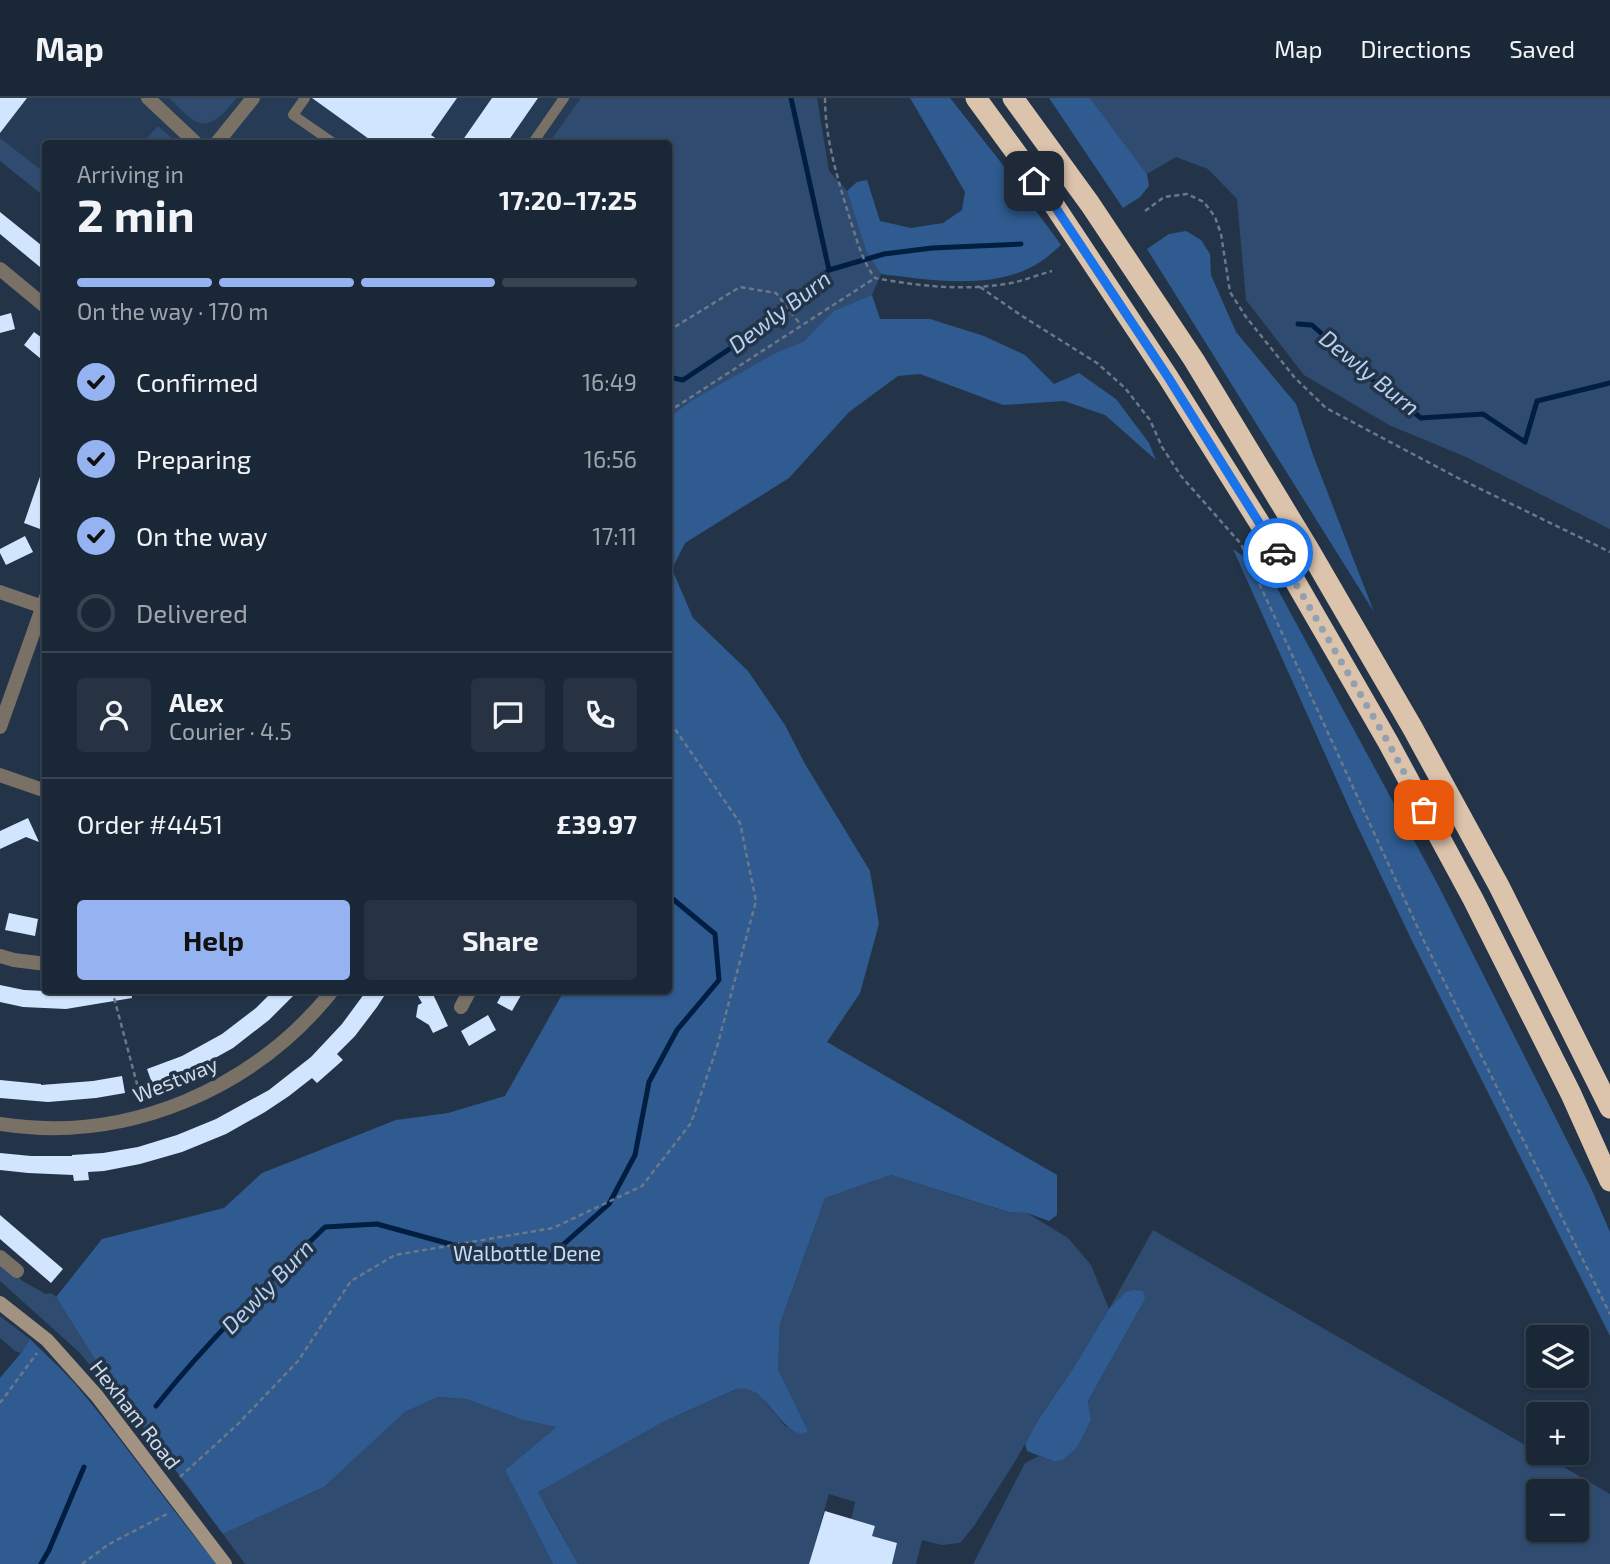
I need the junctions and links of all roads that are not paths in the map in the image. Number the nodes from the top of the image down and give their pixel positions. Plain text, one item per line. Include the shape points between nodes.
1 (148, 98) edge
2 (253, 98) edge
3 (304, 98) edge
4 (564, 98) edge
5 (965, 98) edge
6 (976, 98) edge
7 (1013, 98) edge
8 (1028, 98) edge
9 (193, 140) edge
10 (219, 140) edge
11 (329, 140) edge
12 (535, 140) edge
13 (1052, 202) junction
14 (1090, 204) junction
15 (0, 269) edge
16 (42, 304) edge
17 (0, 592) edge
18 (42, 603) edge
19 (42, 610) edge
20 (0, 727) edge
21 (0, 775) edge
22 (42, 790) edge
23 (0, 956) edge
24 (42, 964) edge
25 (330, 994) edge
26 (468, 994) edge
27 (461, 1007) dead end
28 (1610, 1108) edge
29 (0, 1124) edge
30 (1610, 1181) edge
31 (0, 1257) edge
32 (16, 1271) dead end
33 (0, 1303) edge
34 (225, 1564) edge

1 - 9 street
2 - 10 street
3 - 11 lane via 293,115
4 - 12 lane
5 - 13 highway
6 - 13 highway
7 - 14 highway
8 - 14 highway
13 - 30 highway via 1284,562 1381,730 1485,924
14 - 28 highway via 1194,360 1412,727 1499,886
15 - 16 street
17 - 18 street
19 - 20 street
21 - 22 street
23 - 24 street
25 - 29 street, Westway via 274,1051 183,1103 145,1116 71,1128
26 - 27 street
31 - 32 street
33 - 34 main road, Hexham Road via 47,1340 97,1396

